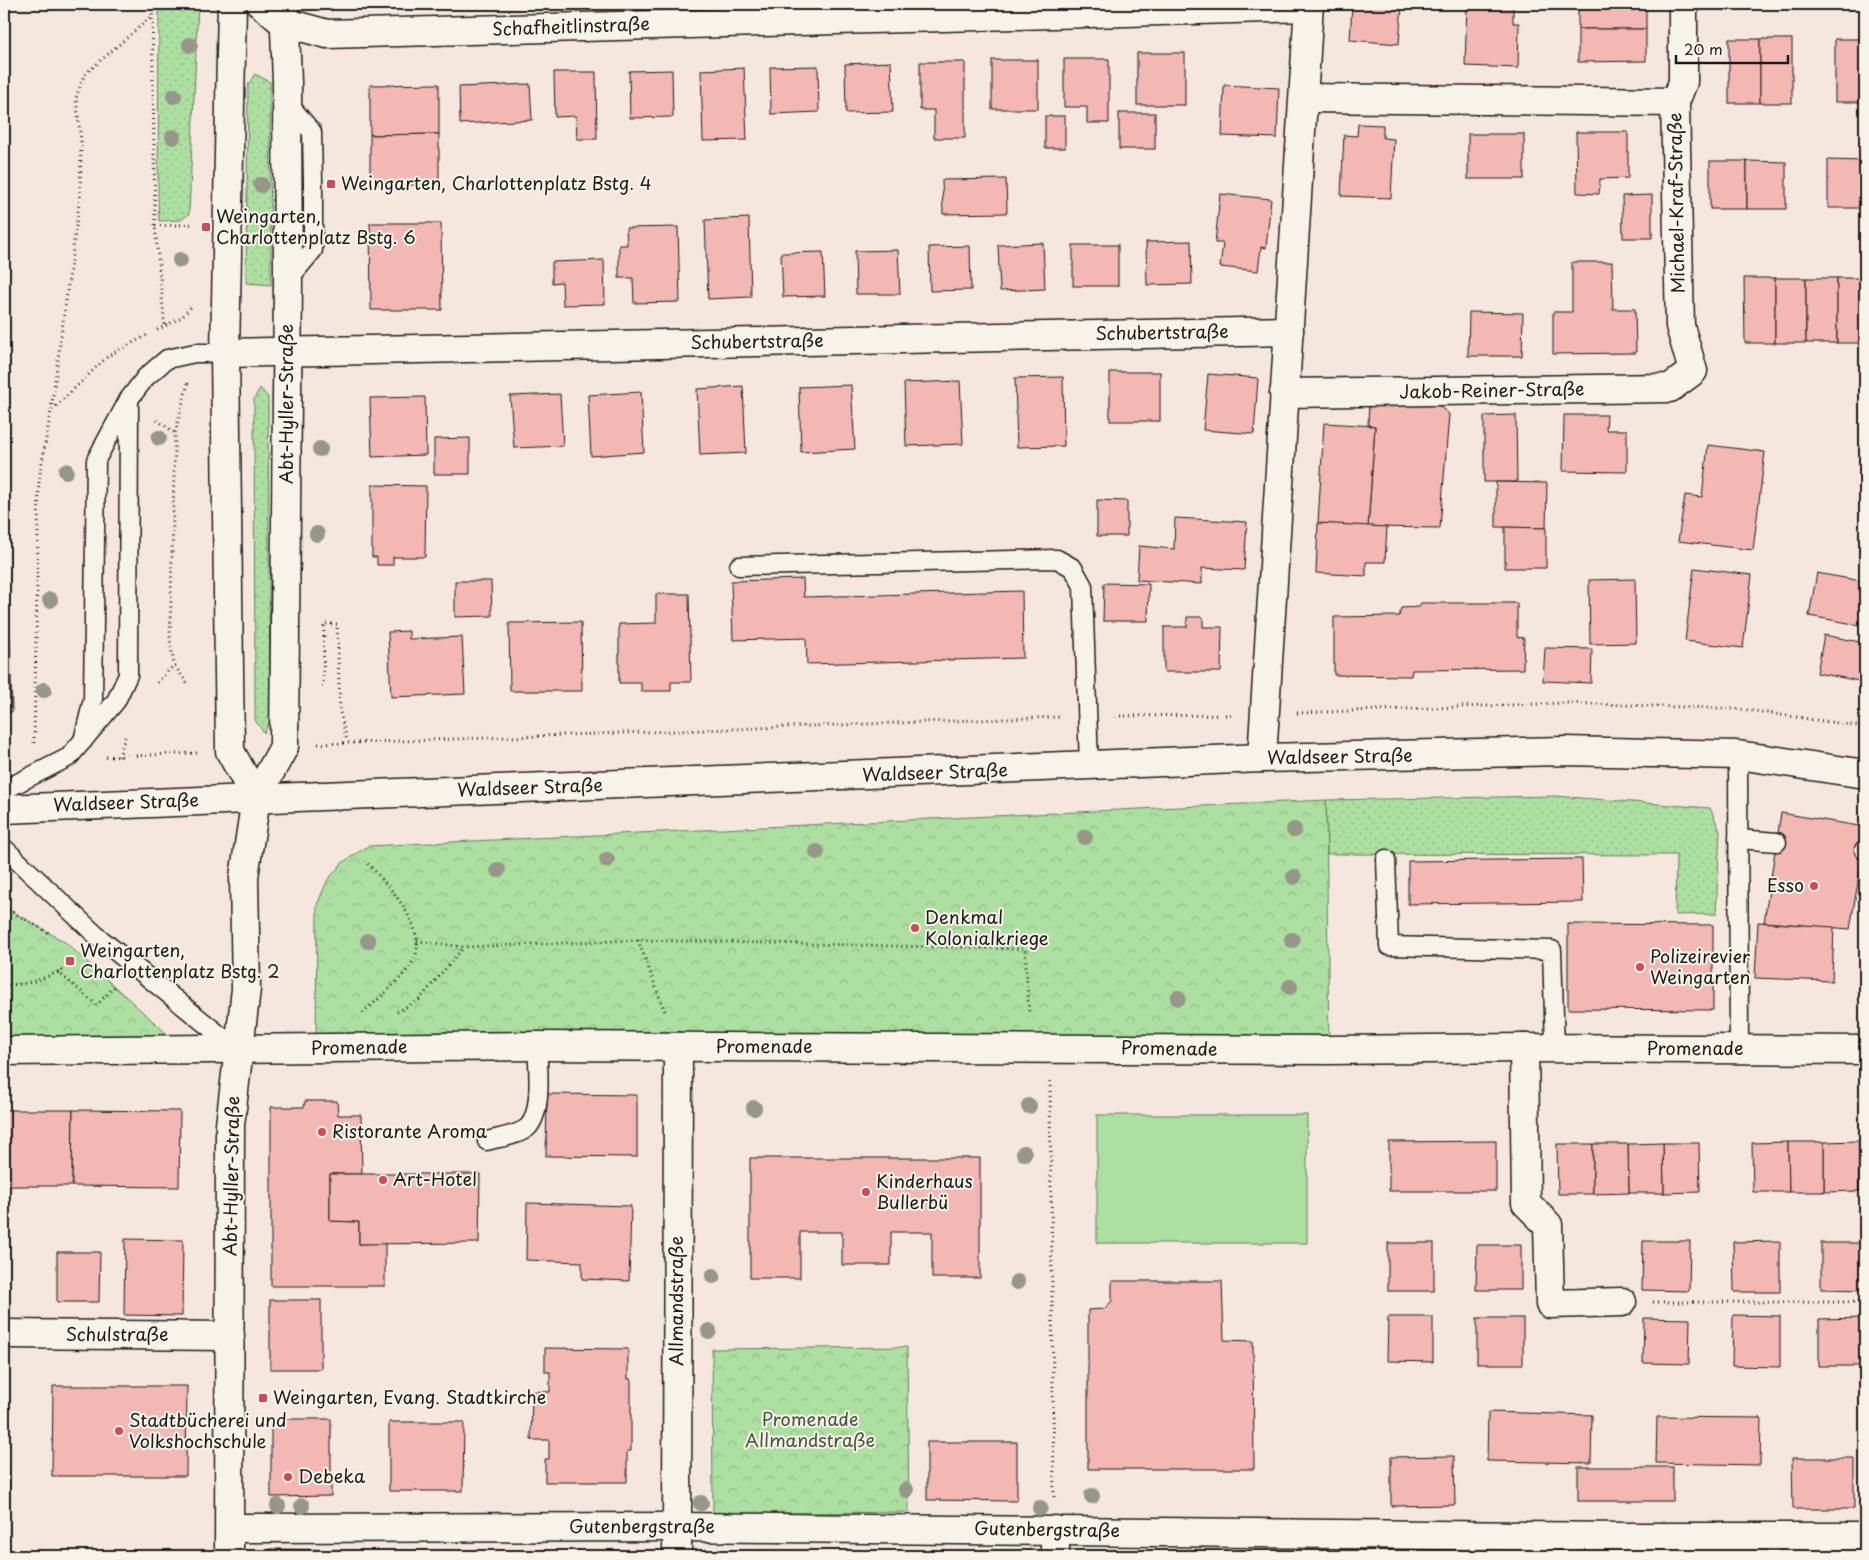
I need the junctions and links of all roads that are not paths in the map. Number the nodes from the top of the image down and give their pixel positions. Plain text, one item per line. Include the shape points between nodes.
1 (232, 4) edge
2 (262, 4) edge
3 (1683, 4) edge
4 (1309, 6) edge
5 (283, 13) edge
6 (1304, 98) junction
7 (1675, 102) junction
8 (1289, 331) junction
9 (287, 352) junction
10 (224, 353) junction
11 (1694, 371) joint
12 (1284, 394) junction
13 (130, 398) junction
14 (739, 566) dead end
15 (83, 741) junction
16 (1738, 756) junction
17 (1262, 758) junction
18 (1089, 766) junction
19 (1865, 774) edge
20 (4, 790) edge
21 (256, 798) junction
22 (4, 808) edge
23 (1738, 839) junction
24 (1777, 842) dead end
25 (4, 848) edge
26 (1386, 859) dead end
27 (537, 1046) junction
28 (678, 1047) junction
29 (1524, 1048) junction
30 (1554, 1048) junction
31 (1739, 1049) junction
32 (238, 1050) junction
33 (1865, 1050) edge
34 (4, 1051) edge
35 (487, 1141) dead end
36 (1622, 1302) road end
37 (4, 1334) edge
38 (230, 1336) junction
39 (677, 1527) junction
40 (230, 1528) junction
41 (1865, 1536) edge
42 (1055, 1543) edge
43 (1624, 1547) edge
44 (229, 1556) edge
45 (677, 1556) edge

1 - 10 street
2 - 5 street, Schafheitlinstraße
3 - 7 street, Michael-Kraf-Straße via 1683,82
4 - 5 street, Schafheitlinstraße via 326,34
4 - 6 street
5 - 9 street, Abt-Hyller-Straße via 287,102
6 - 7 street
6 - 8 street
7 - 11 street, Michael-Kraf-Straße via 1680,326
8 - 9 street, Schubertstraße
8 - 12 street
9 - 10 street, Schubertstraße
9 - 21 street, Abt-Hyller-Straße via 284,747
10 - 13 lane via 195,353 167,359 146,377
10 - 21 street via 230,751
11 - 12 street, Jakob-Reiner-Straße via 1670,388
12 - 17 street
13 - 15 lane via 96,460 92,699
13 - 15 lane via 128,675 116,701
14 - 18 lane via 1057,559 1074,568 1084,586
15 - 20 lane via 69,757
16 - 17 street, Waldseer Straße via 1565,751
16 - 19 street, Waldseer Straße
16 - 23 lane
17 - 18 street, Waldseer Straße
18 - 21 street, Waldseer Straße
21 - 22 street, Waldseer Straße
21 - 32 street, Abt-Hyller-Straße via 244,877 246,988
23 - 24 lane
23 - 31 lane
25 - 32 lane via 98,937
26 - 30 lane via 1389,946 1552,950
27 - 28 street, Promenade
27 - 32 street, Promenade
27 - 35 lane via 539,1086 529,1126 517,1133
28 - 29 street, Promenade
28 - 39 street, Allmandstraße
29 - 30 street, Promenade
29 - 36 street via 1526,1203 1548,1225 1550,1304
30 - 31 street, Promenade
31 - 33 street, Promenade
32 - 34 street, Promenade
32 - 38 street, Abt-Hyller-Straße via 230,1125
37 - 38 street, Schulstraße
38 - 40 street, Abt-Hyller-Straße
39 - 40 street, Gutenbergstraße
39 - 42 street, Gutenbergstraße
39 - 45 street, Allmandstraße
40 - 44 street, Abt-Hyller-Straße
41 - 43 street, Gutenbergstraße
42 - 43 street, Gutenbergstraße

